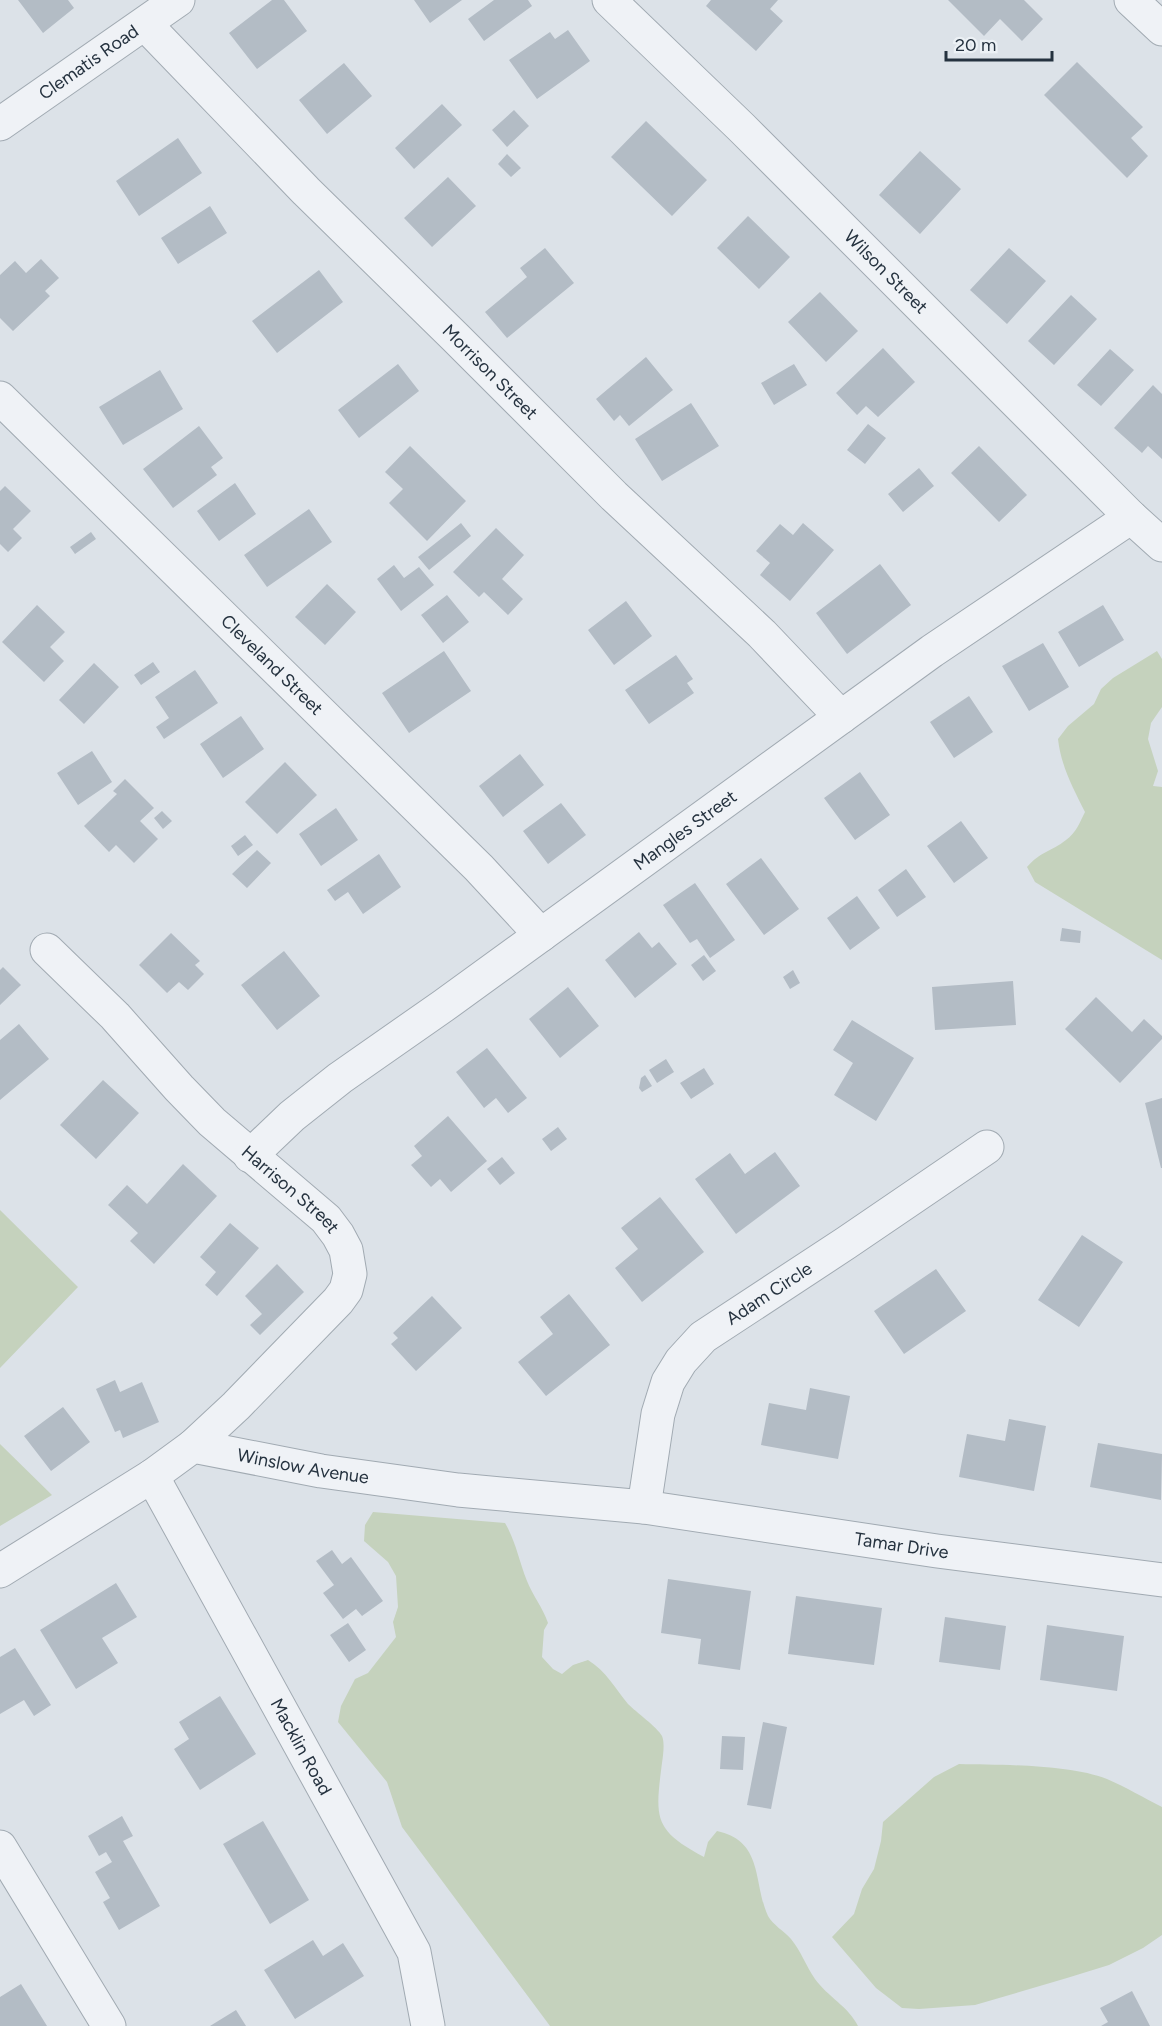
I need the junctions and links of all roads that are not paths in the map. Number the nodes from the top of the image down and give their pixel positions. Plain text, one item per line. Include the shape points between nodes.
1 (178, 0) edge
2 (609, 0) edge
3 (1131, 0) edge
4 (145, 24) junction
5 (1162, 29) edge
6 (0, 124) edge
7 (0, 398) edge
8 (1131, 517) junction
9 (1162, 545) edge
10 (841, 717) junction
11 (541, 935) junction
12 (47, 950) dead end
13 (987, 1147) dead end
14 (250, 1156) junction
15 (193, 1446) junction
16 (152, 1476) junction
17 (644, 1507) junction
18 (0, 1571) edge
19 (1162, 1580) edge
20 (0, 1847) edge
21 (109, 2026) edge
22 (428, 2026) edge

1 - 4 street, Clematis Road
2 - 8 street, Wilson Street
3 - 5 street
4 - 6 street, Clematis Road
4 - 10 street, Morrison Street via 306,191 614,496 762,634
7 - 11 street, Cleveland Street via 479,867
8 - 9 street, Wilson Street
8 - 10 street, Mangles Street
10 - 11 street, Mangles Street
11 - 14 street, Mangles Street via 340,1078
12 - 14 street, Harrison Street via 115,1016 204,1114
13 - 17 street, Adam Circle via 703,1337 681,1361 665,1390
14 - 15 street, Harrison Street via 326,1219 346,1250 350,1274 346,1290 330,1310
15 - 16 street
15 - 17 street, Winslow Avenue via 321,1471 446,1489
16 - 18 street
16 - 22 street, Macklin Road via 414,1952
17 - 19 street, Tamar Drive
20 - 21 street

